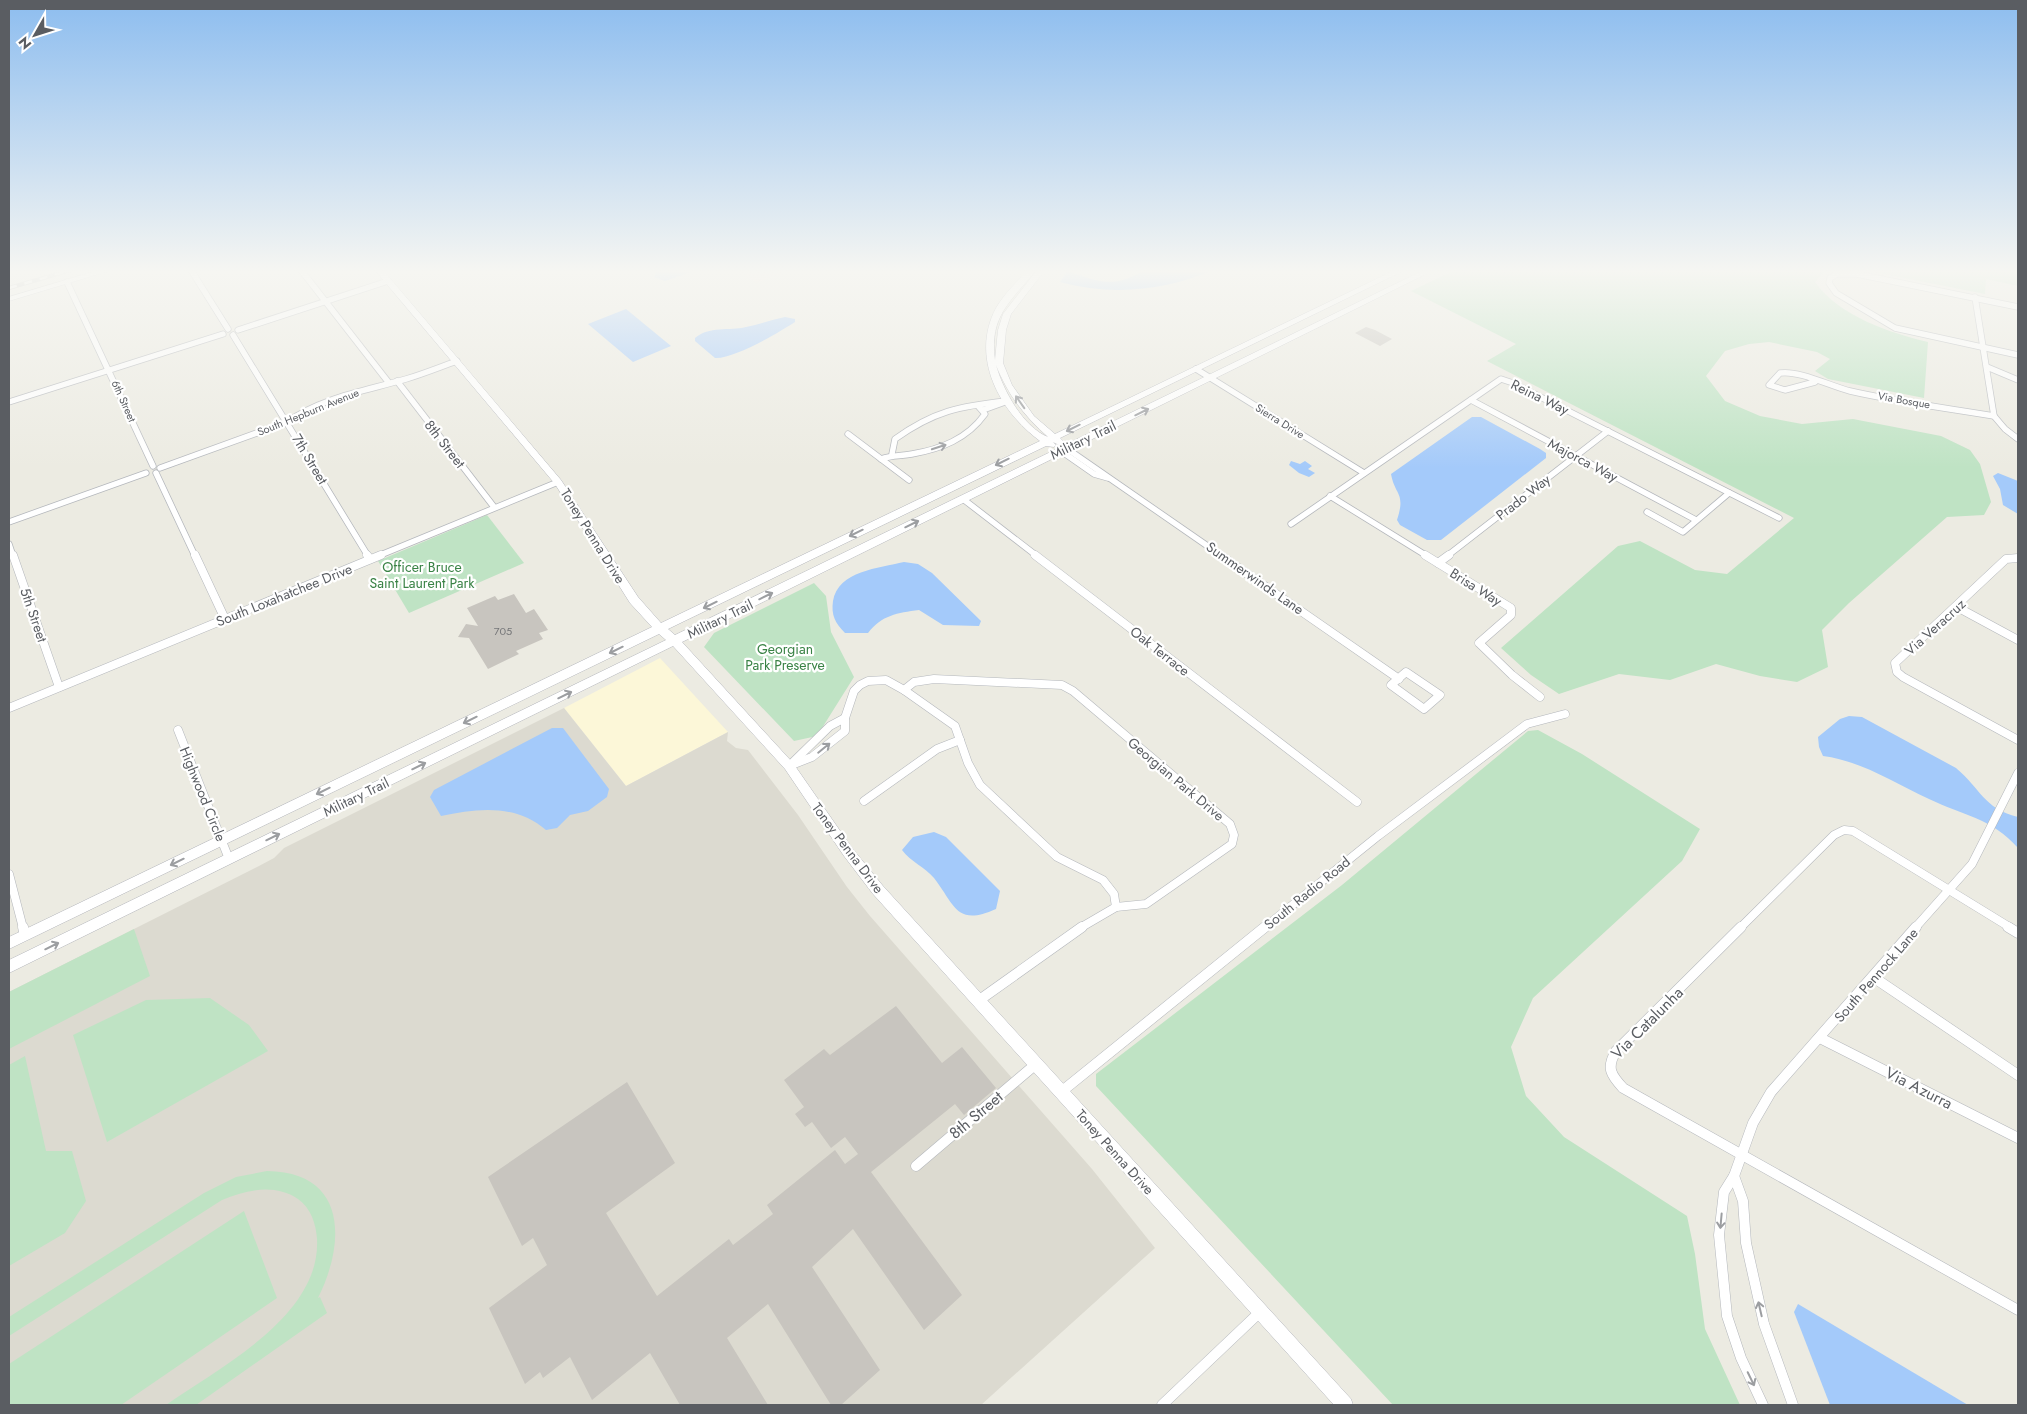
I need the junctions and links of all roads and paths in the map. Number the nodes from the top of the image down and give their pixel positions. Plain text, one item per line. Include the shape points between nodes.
1 (93, 336) edge
2 (217, 336) edge
3 (237, 336) edge
4 (352, 336) edge
5 (435, 336) edge
6 (991, 336) edge
7 (1001, 336) edge
8 (1264, 336) edge
9 (1296, 336) edge
10 (1934, 336) edge
11 (1981, 336) edge
12 (1982, 346) junction
13 (2018, 355) edge
14 (457, 361) junction
15 (1987, 367) junction
16 (1196, 369) junction
17 (110, 370) junction
18 (1210, 378) junction
19 (2018, 380) edge
20 (397, 381) junction
21 (1815, 382) junction
22 (389, 383) junction
23 (1471, 400) junction
24 (1007, 401) junction
25 (9, 402) edge
26 (981, 408) junction
27 (1994, 416) junction
28 (287, 422) junction
29 (1608, 431) junction
30 (848, 434) dead end
31 (2018, 439) edge
32 (1050, 440) junction
33 (1064, 450) junction
34 (892, 454) junction
35 (1575, 456) junction
36 (881, 459) junction
37 (156, 469) junction
38 (1364, 473) junction
39 (909, 480) dead end
40 (558, 482) junction
41 (1729, 493) junction
42 (1330, 496) junction
43 (963, 499) junction
44 (494, 507) junction
45 (1647, 512) dead end
46 (1779, 518) dead end
47 (1696, 520) junction
48 (9, 521) edge
49 (1291, 524) dead end
50 (9, 544) edge
51 (2018, 558) edge
52 (370, 559) junction
53 (1438, 563) junction
54 (1957, 608) junction
55 (225, 619) junction
56 (660, 629) junction
57 (2018, 640) edge
58 (676, 641) junction
59 (1399, 679) junction
60 (59, 687) junction
61 (904, 690) junction
62 (1540, 697) dead end
63 (9, 708) edge
64 (1565, 714) dead end
65 (845, 718) junction
66 (178, 730) dead end
67 (960, 740) junction
68 (2018, 740) edge
69 (789, 766) junction
70 (2018, 773) edge
71 (864, 801) dead end
72 (1357, 802) dead end
73 (222, 840) junction
74 (229, 859) junction
75 (9, 874) edge
76 (1950, 890) junction
77 (1116, 907) junction
78 (2018, 933) edge
79 (25, 935) junction
80 (9, 943) edge
81 (9, 967) edge
82 (1874, 977) junction
83 (978, 1001) junction
84 (1820, 1038) junction
85 (1036, 1064) junction
86 (2018, 1075) edge
87 (1061, 1092) junction
88 (2018, 1138) edge
89 (1740, 1155) junction
90 (916, 1166) dead end
91 (1734, 1176) junction
92 (2018, 1310) edge
93 (1260, 1312) junction
94 (1162, 1405) edge
95 (1345, 1405) edge
96 (1763, 1405) edge
97 (1792, 1405) edge

1 - 17 street, 6th Street
2 - 17 street
3 - 28 street, 7th Street
4 - 22 street
5 - 14 main road, Toney Penna Drive
6 - 24 main road via 990,363
32 -> 7 main road via 1008,385 999,363
8 - 16 main road, Military Trail
9 - 18 main road, Military Trail
10 - 12 street
11 - 12 street
12 - 13 street
12 - 15 street
14 - 20 street, South Hepburn Avenue
14 - 40 main road, Toney Penna Drive
15 - 19 street
15 - 27 street
16 - 18 street, Sierra Drive
16 -> 32 main road, Military Trail
17 - 25 street
17 - 37 street, 6th Street
33 -> 18 main road, Military Trail
18 - 38 street, Sierra Drive
20 - 22 street, South Hepburn Avenue
20 - 44 street, 8th Street
21 - 21 street, Via Bosque via 1784,371 1769,385 1783,391
21 - 27 street, Via Bosque
22 - 28 street, South Hepburn Avenue via 297,414
23 - 29 street, Reina Way via 1501,379 1506,380
23 - 35 street, Majorca Way
23 - 38 street, Reina Way
24 - 26 street
24 - 32 main road via 1032,431
26 - 34 street via 967,405 917,423 895,439
34 -> 26 street via 909,455 953,442 980,422 985,414
27 - 31 street
28 - 37 street, South Hepburn Avenue
28 - 52 street, 7th Street
29 - 35 street, Prado Way
29 - 41 street, Reina Way
30 - 36 street
32 - 33 main road
32 -> 56 main road, Military Trail
33 - 43 main road, Military Trail
33 - 59 street, Summerwinds Lane via 1094,474 1110,478
34 - 36 street
35 - 47 street, Majorca Way
35 - 53 street, Prado Way
36 - 39 street
37 - 48 street, South Hepburn Avenue
37 - 55 street, 6th Street
38 - 42 street, Reina Way
40 - 44 street, South Loxahatchee Drive
40 - 56 main road, Toney Penna Drive via 624,586
41 - 46 street, Reina Way
41 - 47 street
42 - 49 street, Reina Way
42 - 53 street, Brisa Way
58 -> 43 main road, Military Trail
43 - 72 street, Oak Terrace
44 - 52 street, South Loxahatchee Drive
45 - 47 street via 1683,532
50 - 60 street, 5th Street
51 - 54 street, Via Veracruz via 2006,559
52 - 55 street, South Loxahatchee Drive
53 - 62 street, Brisa Way via 1511,608 1511,615 1479,643
54 - 57 street
54 - 68 street, Via Veracruz via 1895,663 1897,672
55 - 60 street, South Loxahatchee Drive
56 - 58 main road, Toney Penna Drive
56 -> 73 main road, Military Trail
58 - 69 main road, Toney Penna Drive
74 -> 58 main road, Military Trail
59 - 59 street via 1406,672 1440,695 1424,709 1391,685
60 - 63 street, South Loxahatchee Drive
61 - 65 street via 886,680 868,681 854,692
61 - 67 street via 955,726
61 - 77 street, Georgian Park Drive via 914,682 934,679 1062,685 1074,691 1230,824 1234,835 1232,844 1146,904
64 - 87 street, South Radio Road via 1528,724 1378,836
65 - 69 street via 830,726
69 -> 65 street via 812,757 845,731
66 - 73 street, Highwood Circle
67 - 71 street via 937,749
67 - 77 street via 980,785 1057,856 1104,880 1114,894
69 - 83 main road, Toney Penna Drive via 878,890
70 - 76 street, South Pennock Lane via 2003,797 1972,864
73 - 74 street, Highwood Circle
73 -> 79 main road, Military Trail
81 -> 74 main road, Military Trail
75 - 79 street
76 - 78 street, Via Catalunha
76 - 82 street, South Pennock Lane
76 - 89 street, Via Catalunha via 1853,831 1844,830 1834,835 1616,1051 1608,1064 1609,1073 1623,1088
77 - 83 street, Georgian Park Drive via 1074,932
79 - 80 main road, Military Trail
82 - 84 street, South Pennock Lane
82 - 86 street
83 - 85 main road, Toney Penna Drive
84 - 88 street, Via Azurra
84 - 89 street, South Pennock Lane via 1771,1092
85 - 87 main road, Toney Penna Drive
85 - 90 street, 8th Street
87 - 93 main road, Toney Penna Drive
89 - 91 street, South Pennock Lane
89 - 92 street, Via Catalunha
91 -> 96 street, South Pennock Lane via 1724,1192 1720,1235 1722,1279 1727,1316 1741,1358
97 -> 91 street via 1764,1324 1746,1242 1743,1201
93 - 94 street
93 - 95 main road, Toney Penna Drive

